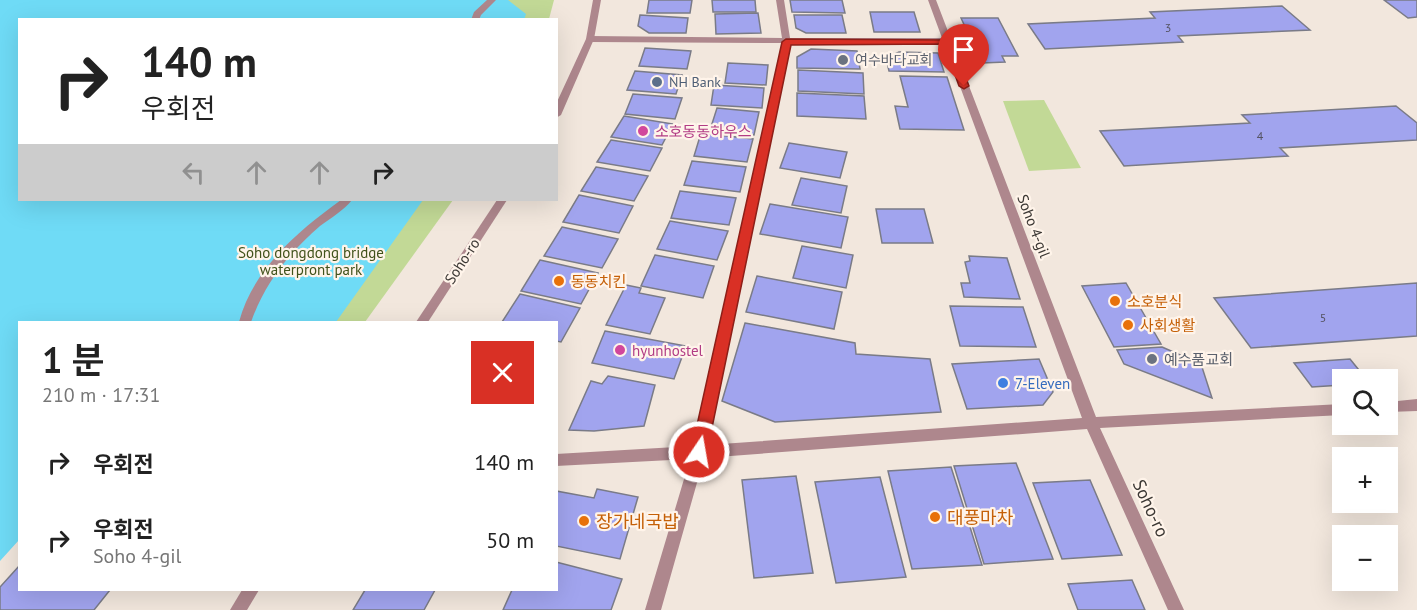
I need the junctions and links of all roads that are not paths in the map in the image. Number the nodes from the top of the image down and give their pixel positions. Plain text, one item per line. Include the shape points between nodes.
1 (492, 0) edge
2 (597, 0) edge
3 (780, 0) edge
4 (932, 0) edge
5 (476, 18) edge
6 (590, 39) junction
7 (786, 42) junction
8 (947, 42) junction
9 (558, 111) edge
10 (346, 201) edge
11 (501, 201) edge
12 (245, 321) edge
13 (423, 321) edge
14 (1417, 405) edge
15 (1398, 406) edge
16 (1332, 410) edge
17 (1091, 423) junction
18 (699, 452) junction
19 (558, 460) edge
20 (249, 591) edge
21 (238, 610) edge
22 (653, 610) edge
23 (1176, 610) edge

1 - 5 street
2 - 6 street
3 - 7 street
4 - 8 street, Soho 4-gil
6 - 7 street
6 - 9 street
7 - 8 street
7 - 18 street
8 - 17 street, Soho 4-gil
10 - 12 street via 282,256 251,301
11 - 13 street, Soho-ro
14 - 15 street
16 - 17 street
17 - 18 street
17 - 23 street, Soho-ro
18 - 19 street
18 - 22 street
20 - 21 street

